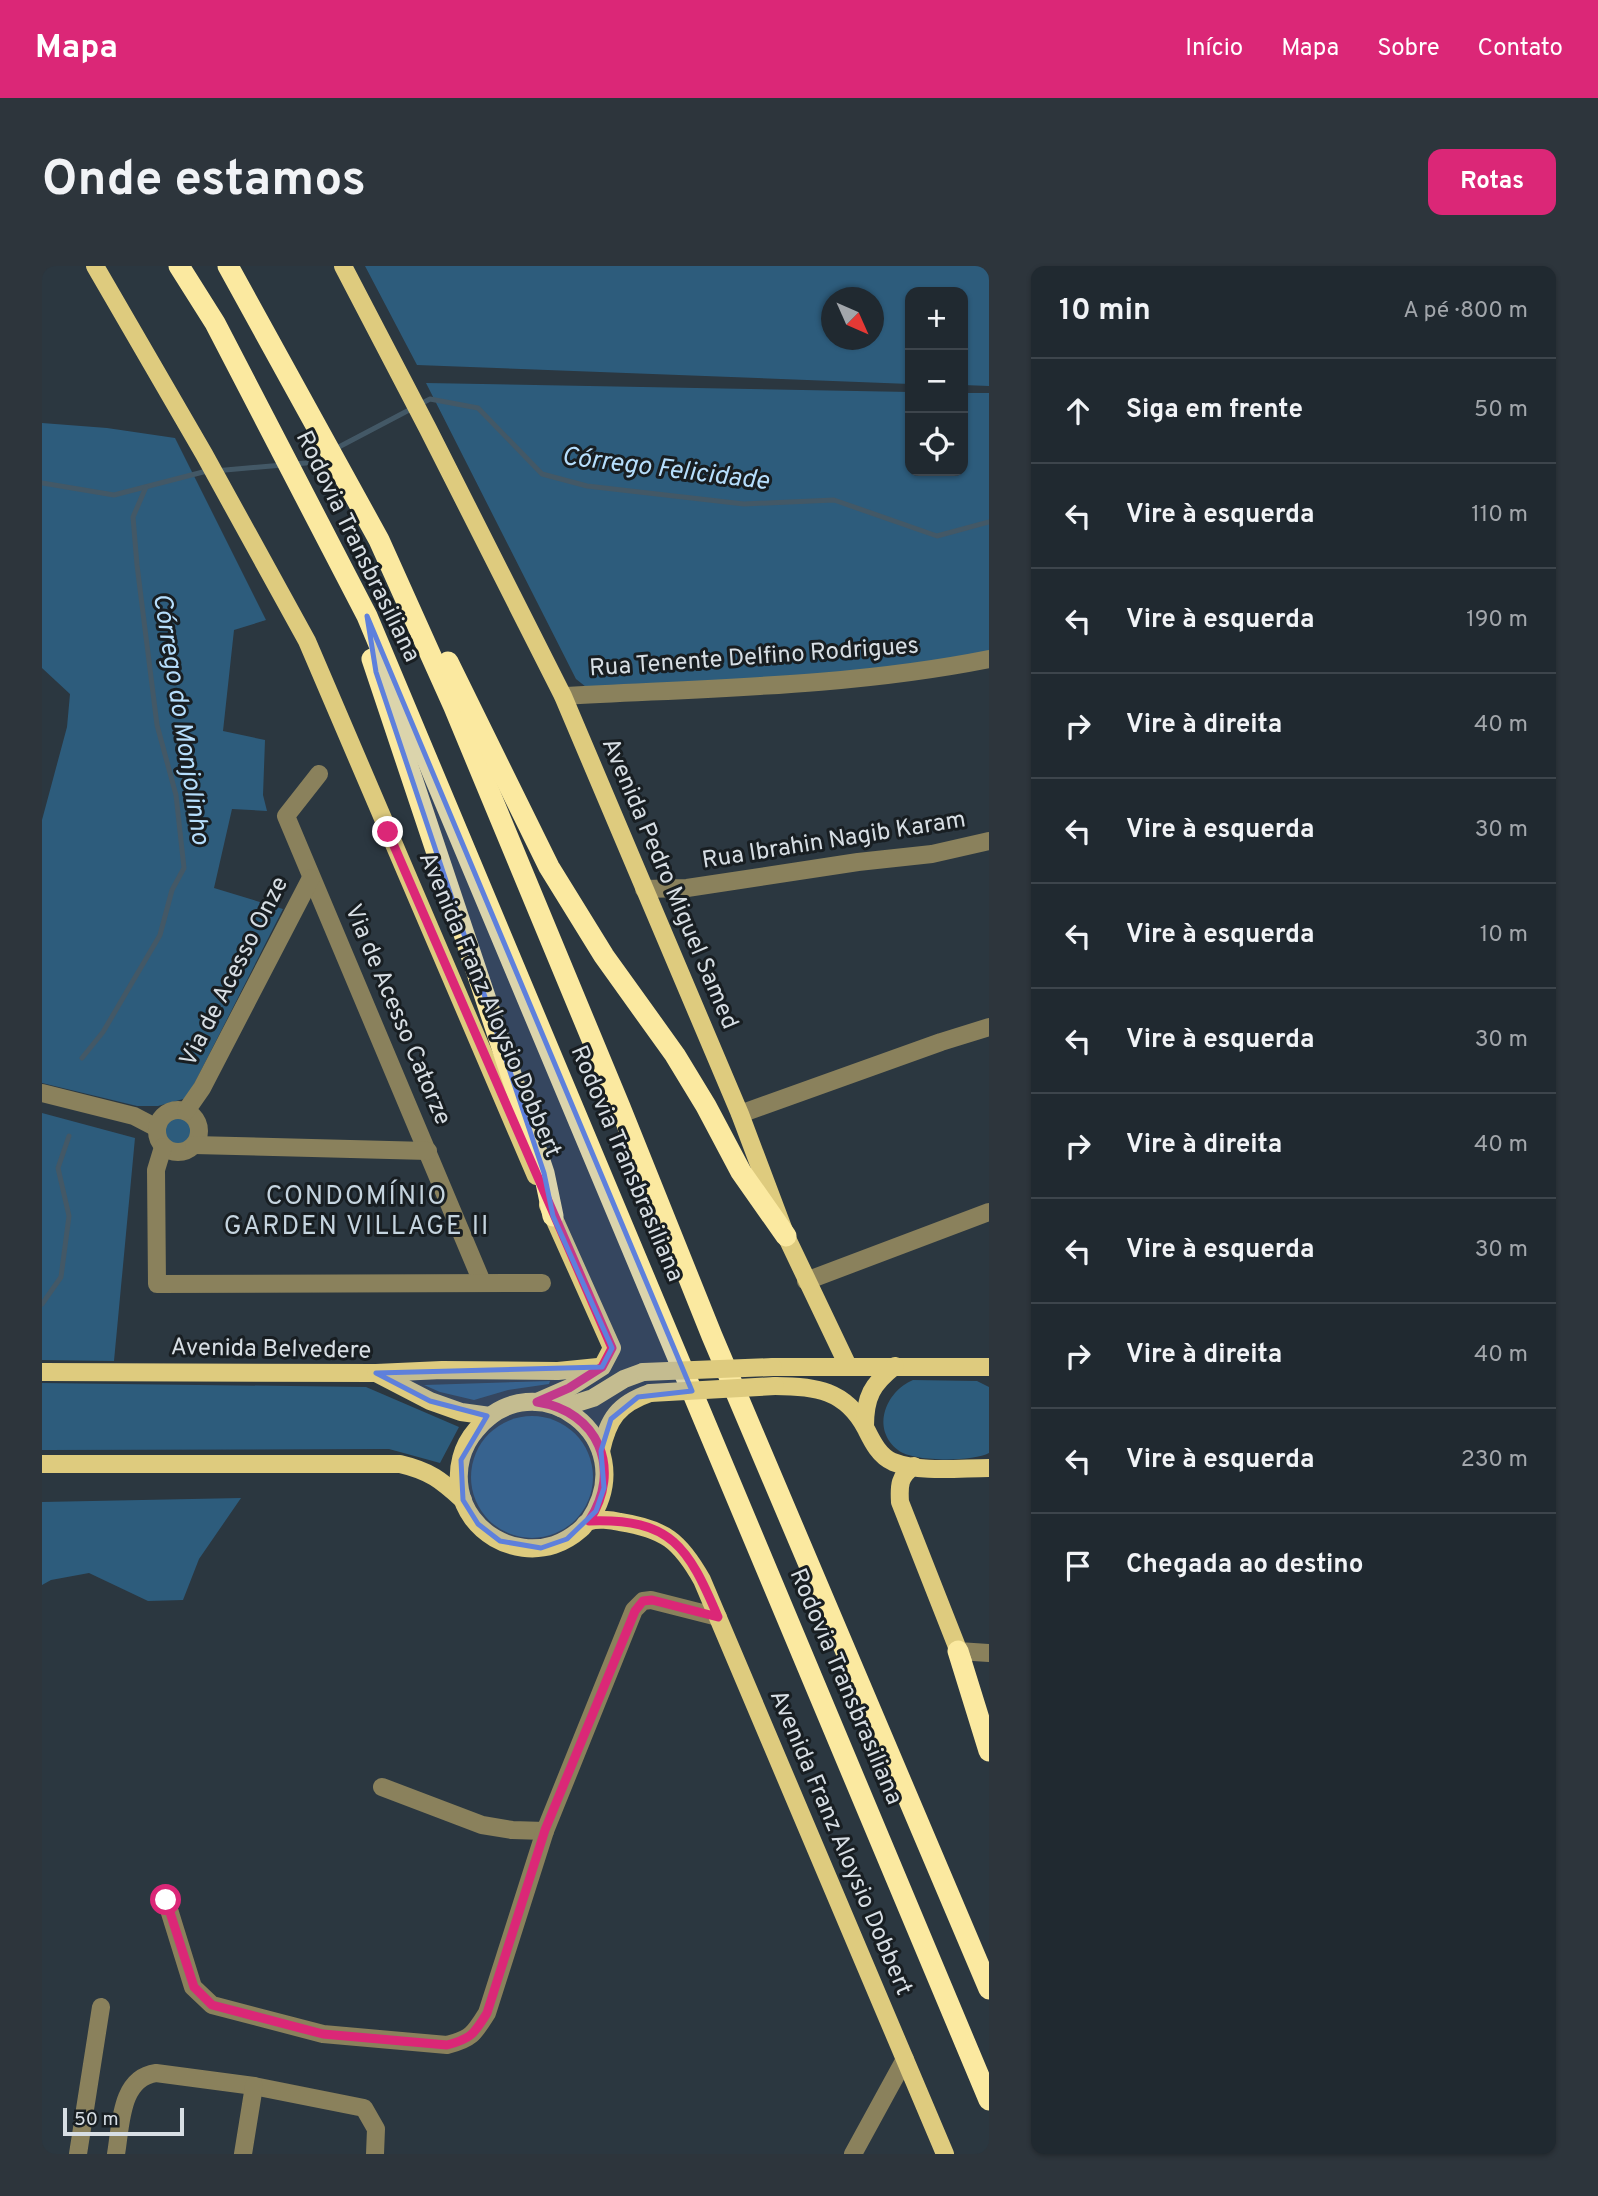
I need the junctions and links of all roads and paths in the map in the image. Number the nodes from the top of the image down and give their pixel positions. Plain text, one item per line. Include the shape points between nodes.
1 (95, 266) edge
2 (179, 266) edge
3 (228, 266) edge
4 (343, 266) edge
5 (398, 584) junction
6 (367, 616) junction
7 (989, 659) edge
8 (563, 696) junction
9 (319, 774) dead end
10 (989, 841) edge
11 (312, 878) junction
12 (644, 888) junction
13 (989, 1027) edge
14 (42, 1093) edge
15 (740, 1114) junction
16 (160, 1122) junction
17 (194, 1127) junction
18 (168, 1150) junction
19 (428, 1151) junction
20 (989, 1212) edge
21 (553, 1216) junction
22 (786, 1236) junction
23 (806, 1281) junction
24 (482, 1282) junction
25 (541, 1283) dead end
26 (848, 1366) junction
27 (895, 1366) junction
28 (602, 1367) junction
29 (987, 1368) edge
30 (42, 1372) edge
31 (376, 1373) junction
32 (537, 1402) junction
33 (561, 1408) junction
34 (490, 1416) junction
35 (865, 1426) junction
36 (601, 1451) junction
37 (42, 1464) edge
38 (914, 1466) junction
39 (989, 1468) edge
40 (463, 1500) junction
41 (589, 1521) junction
42 (718, 1617) junction
43 (958, 1651) junction
44 (989, 1653) edge
45 (989, 1716) edge
46 (989, 1751) edge
47 (382, 1787) dead end
48 (545, 1830) junction
49 (166, 1900) dead end
50 (989, 1989) edge
51 (101, 2007) dead end
52 (905, 2059) junction
53 (254, 2086) junction
54 (989, 2100) edge
55 (78, 2154) edge
56 (117, 2154) edge
57 (243, 2154) edge
58 (375, 2154) edge
59 (853, 2154) edge
60 (945, 2154) edge

1 - 21 main road, Avenida Franz Aloysio Dobbert via 307,641
2 - 6 highway, Rodovia Transbrasiliana via 215,323
3 - 5 highway, Rodovia Transbrasiliana via 379,540
4 - 8 main road, Avenida Pedro Miguel Samed
5 - 22 highway via 430,625 549,867 604,956 675,1055 741,1172
5 - 50 highway, Rodovia Transbrasiliana via 454,707 717,1348
6 - 21 highway via 376,671 544,1173
6 - 54 highway, Rodovia Transbrasiliana
7 - 8 street, Rua Tenente Delfino Rodrigues via 855,680
8 - 12 main road, Avenida Pedro Miguel Samed
9 - 11 street, Via de Acesso Catorze via 286,816
10 - 12 street, Rua Ibrahin Nagib Karam via 932,854 687,888
11 - 17 street, Via de Acesso Onze via 202,1088
11 - 19 street, Via de Acesso Catorze
12 - 15 main road, Avenida Pedro Miguel Samed
13 - 15 street
14 - 16 street
15 - 22 main road, Avenida Pedro Miguel Samed
16 - 17 street via 174,1110
16 - 18 street via 157,1136
17 - 18 street via 185,1152
17 - 19 street via 223,1146
18 - 24 street via 156,1170 157,1284
19 - 24 street, Via de Acesso Catorze
20 - 23 street
21 - 28 main road, Avenida Franz Aloysio Dobbert via 612,1348
22 - 23 main road, Avenida Pedro Miguel Samed
23 - 26 main road, Avenida Pedro Miguel Samed
24 - 25 street
26 - 27 main road
26 - 33 main road, bridge via 643,1372 593,1398
27 - 29 main road
27 - 35 main road via 870,1391
28 - 31 main road
28 - 32 main road
30 - 31 main road, Avenida Belvedere
31 - 34 main road, Avenida Belvedere via 450,1409
32 - 33 main road
32 - 34 main road via 512,1405
33 - 36 main road via 590,1430
34 - 40 main road via 471,1435 461,1460
35 - 36 main road, bridge via 834,1394 799,1386 650,1393 627,1403 611,1419
35 - 38 main road via 870,1440 891,1461
36 - 41 main road via 604,1488
37 - 40 main road via 400,1464 422,1469
38 - 39 main road
38 - 43 main road via 902,1476 900,1502
40 - 41 main road via 488,1534 527,1549 555,1545
41 - 42 main road, Avenida Franz Aloysio Dobbert via 612,1520 660,1531 687,1554
42 - 48 street via 643,1601
42 - 52 main road, Avenida Franz Aloysio Dobbert
43 - 44 street
43 - 45 main road
43 - 46 highway
47 - 48 street via 482,1825
48 - 49 street via 487,2013 474,2035 447,2045 323,2034 212,2005 194,1987
51 - 55 street
52 - 59 street
52 - 60 main road, Avenida Franz Aloysio Dobbert
53 - 56 street via 145,2074 134,2084 125,2104
53 - 57 street
53 - 58 street via 365,2108 376,2129

